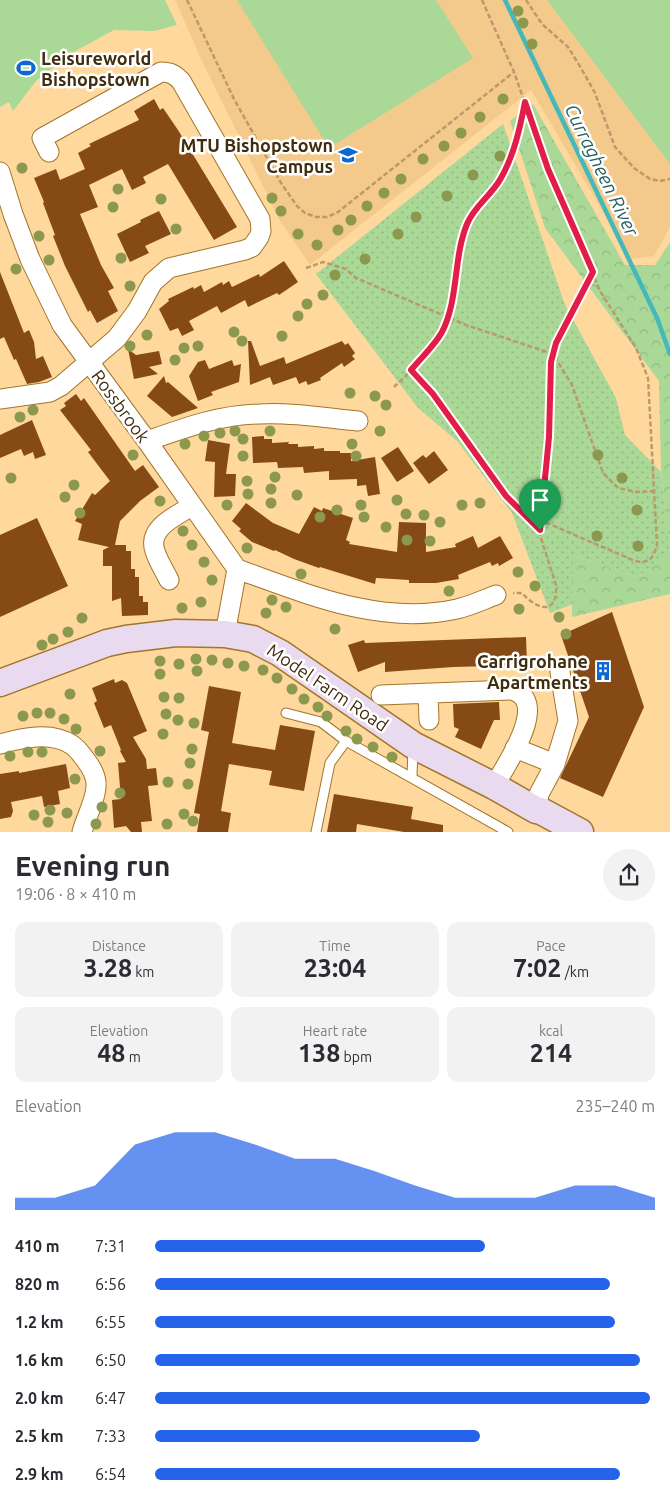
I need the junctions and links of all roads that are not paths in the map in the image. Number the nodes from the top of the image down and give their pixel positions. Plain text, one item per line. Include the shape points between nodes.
1 (49, 152) dead end
2 (0, 172) edge
3 (90, 362) junction
4 (0, 399) edge
5 (358, 421) dead end
6 (147, 441) junction
7 (192, 506) junction
8 (237, 569) junction
9 (169, 580) dead end
10 (496, 595) road end
11 (224, 634) junction
12 (560, 672) dead end
13 (0, 683) edge
14 (428, 693) junction
15 (381, 695) dead end
16 (286, 713) dead end
17 (429, 720) dead end
18 (346, 741) junction
19 (0, 744) edge
20 (413, 745) junction
21 (515, 748) junction
22 (555, 764) junction
23 (412, 776) junction
24 (494, 786) junction
25 (536, 810) junction
26 (82, 832) edge
27 (316, 832) edge
28 (508, 832) edge
29 (580, 832) edge

1 - 3 street via 42,138 161,72 169,72 180,81 260,219 259,237 252,247 169,268 152,282 137,311 117,338
2 - 3 street, Rossbrook via 38,279 62,324
3 - 4 street via 50,392
3 - 6 street, Rossbrook
5 - 6 street via 248,414 206,421
6 - 7 street, Rossbrook
7 - 8 street, Rossbrook
7 - 9 street via 159,528 154,536 154,550
8 - 10 street via 324,599 381,612 410,614 454,610
8 - 11 street
11 - 13 main road, Model Farm Road via 176,633 106,643
11 - 20 main road, Model Farm Road via 268,645
12 - 22 street via 568,721
14 - 15 street
14 - 17 street
14 - 21 street via 511,690 521,694 526,700 525,730
16 - 18 lane via 321,722
18 - 23 lane
18 - 27 lane via 330,763
19 - 26 street via 42,738 74,745 96,777 94,795
20 - 23 lane
20 - 24 main road, Model Farm Road
21 - 22 street
21 - 24 street
22 - 25 street via 539,794
23 - 28 lane
24 - 25 main road, Model Farm Road
25 - 29 main road, Model Farm Road

